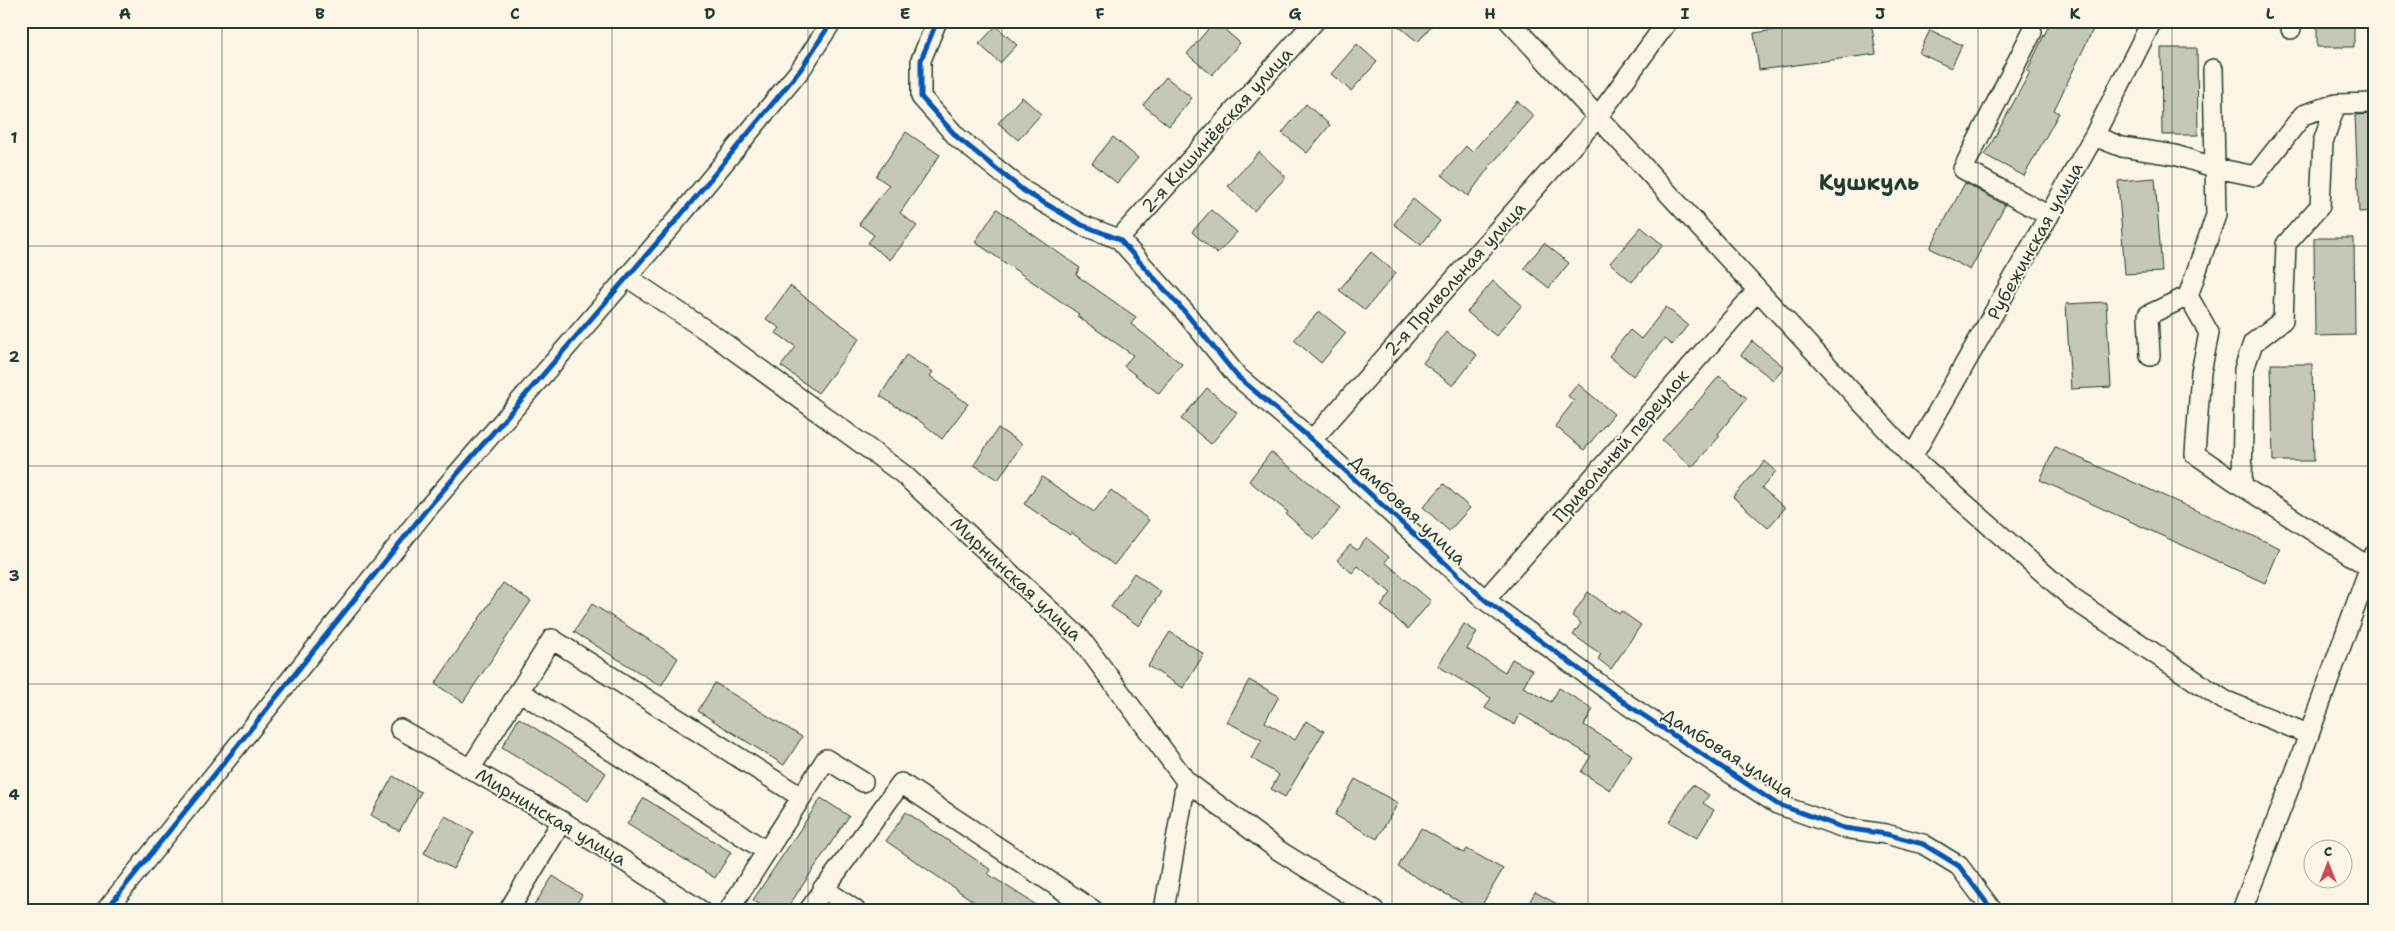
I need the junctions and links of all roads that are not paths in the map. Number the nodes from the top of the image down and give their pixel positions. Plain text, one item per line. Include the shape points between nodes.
1 (832, 21) edge
2 (937, 21) edge
3 (1315, 21) edge
4 (1508, 21) edge
5 (1668, 21) edge
6 (2152, 21) edge
7 (2032, 32) dead end
8 (2213, 70) dead end
9 (2374, 103) edge
10 (2336, 104) junction
11 (1597, 118) junction
12 (2094, 136) junction
13 (2216, 168) junction
14 (2049, 216) junction
15 (1119, 239) junction
16 (627, 276) junction
17 (1757, 291) junction
18 (2188, 296) junction
19 (2150, 356) dead end
20 (1312, 440) junction
21 (1912, 457) junction
22 (2242, 486) junction
23 (2372, 561) edge
24 (1485, 600) junction
25 (519, 691) junction
26 (400, 729) dead end
27 (2308, 734) junction
28 (470, 769) junction
29 (1186, 781) junction
30 (863, 782) dead end
31 (801, 796) junction
32 (562, 821) junction
33 (766, 851) junction
34 (824, 888) junction
35 (106, 910) edge
36 (509, 910) edge
37 (700, 910) edge
38 (729, 910) edge
39 (809, 910) edge
40 (855, 910) edge
41 (1092, 910) edge
42 (1164, 910) edge
43 (1374, 910) edge
44 (1992, 910) edge
45 (2242, 910) edge

1 - 16 street via 801,69
2 - 15 street, Дамбовая улица via 921,60 921,97 957,137 1024,191 1082,226
3 - 15 street, 2-я Кишинёвская улица
4 - 11 street
5 - 11 street, 2-я Привольная улица
6 - 12 street, Рубежинская улица
7 - 14 street via 1962,169
8 - 13 street
9 - 10 street
10 - 13 street via 2303,115 2255,176
10 - 22 street via 2323,142 2320,206 2286,244 2284,320 2253,343 2244,369
11 - 17 street
11 - 20 street, 2-я Привольная улица
12 - 13 street via 2122,147 2175,155
12 - 14 street, Рубежинская улица
13 - 18 street via 2216,215
14 - 21 street, Рубежинская улица
15 - 20 street, Дамбовая улица via 1238,376
16 - 29 street, Мирнинская улица via 903,474 1080,638
16 - 35 street via 427,509
17 - 21 street
17 - 24 street, Привольный переулок
18 - 19 street via 2148,315
18 - 22 street via 2208,333 2201,372 2195,454
20 - 24 street, Дамбовая улица
21 - 27 street via 2073,599 2224,700
22 - 23 street
23 - 27 street
24 - 44 street, Дамбовая улица via 1628,705 1777,804 1844,828 1923,844 1959,866
25 - 28 street
25 - 31 street via 552,639
25 - 33 street
26 - 28 street, Мирнинская улица
27 - 45 street
28 - 32 street, Мирнинская улица
29 - 42 street
29 - 43 street, Мирнинская улица via 1278,850
30 - 31 street via 826,758
31 - 33 street
32 - 36 street
32 - 37 street, Мирнинская улица
33 - 38 street
34 - 39 street
34 - 40 street
34 - 41 street via 901,783

